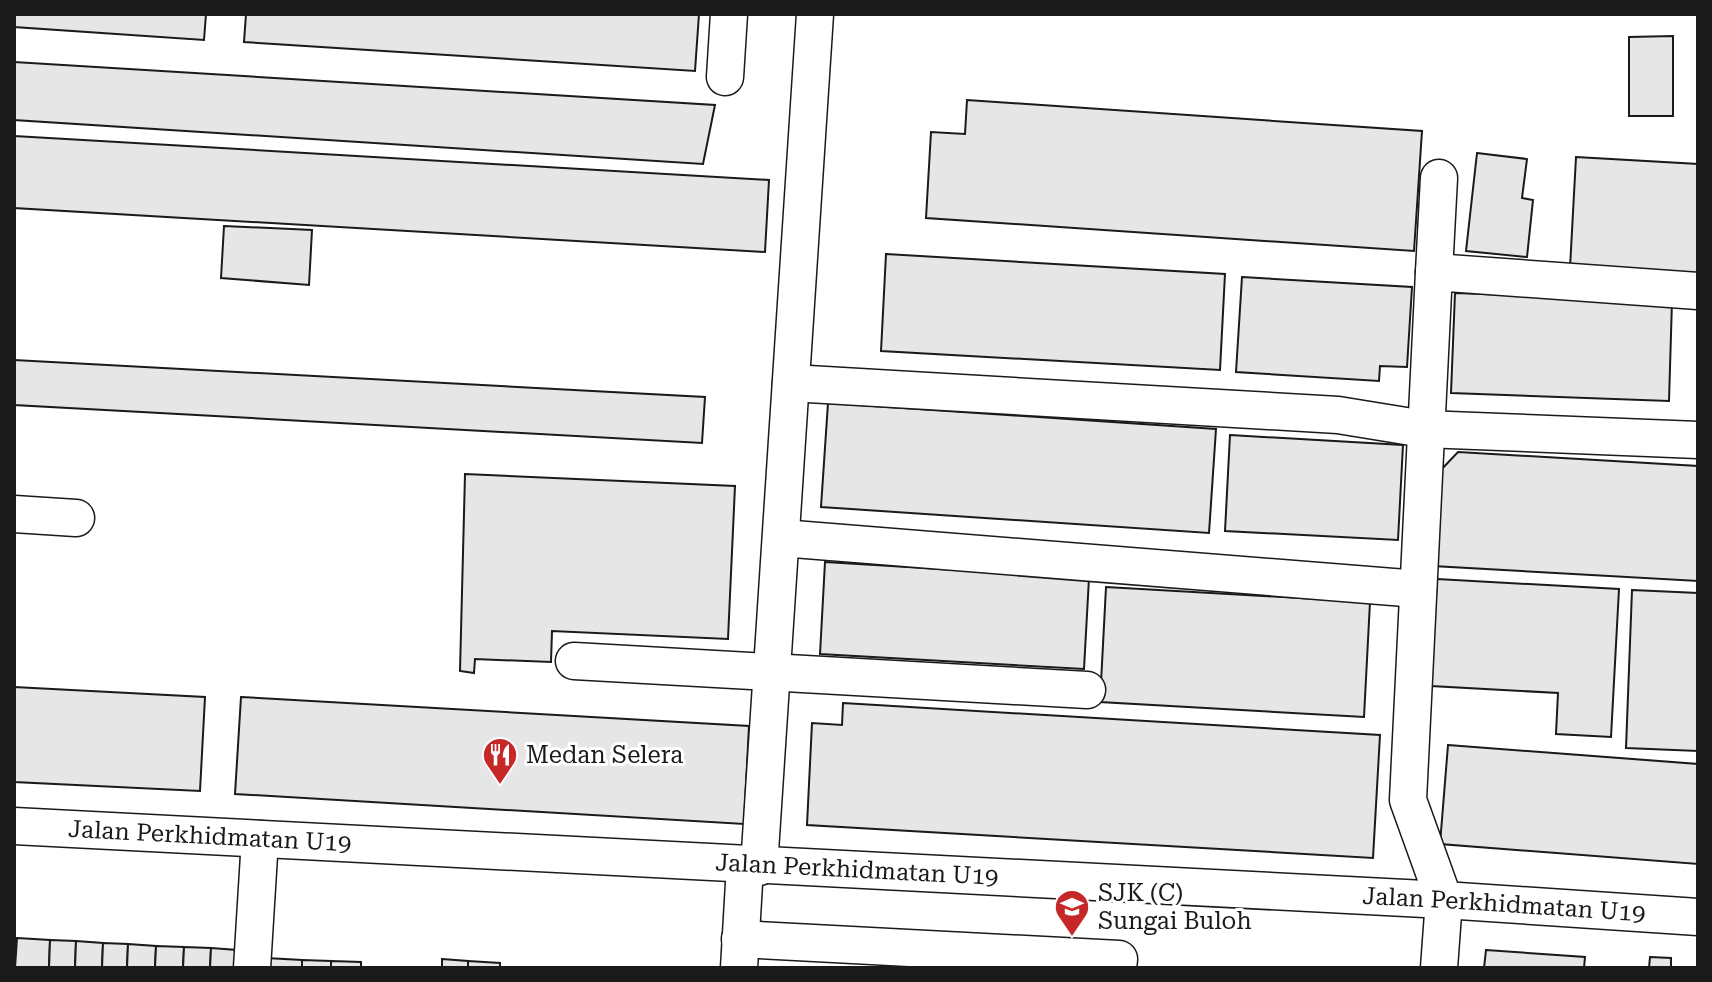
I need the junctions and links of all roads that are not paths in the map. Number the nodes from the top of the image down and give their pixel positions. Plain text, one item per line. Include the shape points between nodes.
1 (729, 14) edge
2 (815, 14) edge
3 (725, 77) dead end
4 (1439, 178) dead end
5 (1434, 272) junction
6 (1698, 291) edge
7 (791, 383) junction
8 (1424, 429) junction
9 (1698, 440) edge
10 (14, 514) edge
11 (76, 518) dead end
12 (781, 538) junction
13 (1418, 589) junction
14 (574, 661) dead end
15 (772, 671) junction
16 (1087, 690) dead end
17 (14, 826) edge
18 (260, 839) junction
19 (752, 867) junction
20 (1444, 900) junction
21 (1698, 917) edge
22 (740, 953) edge
23 (778, 954) edge
24 (252, 968) edge
25 (1118, 968) edge
26 (1439, 968) edge

1 - 3 street
2 - 7 street
4 - 5 street
5 - 6 street
5 - 8 street
7 - 8 street via 1338,415
7 - 12 street
8 - 9 street
8 - 13 street
10 - 11 street
12 - 13 street
12 - 15 street
13 - 20 street via 1408,800
14 - 15 street
15 - 16 street
15 - 19 street
17 - 18 street, Jalan Perkhidmatan U19
18 - 19 street, Jalan Perkhidmatan U19
18 - 24 street
19 - 20 street, Jalan Perkhidmatan U19
19 - 22 street
20 - 21 street, Jalan Perkhidmatan U19
20 - 26 street
22 - 23 street
23 - 25 street via 1119,959

